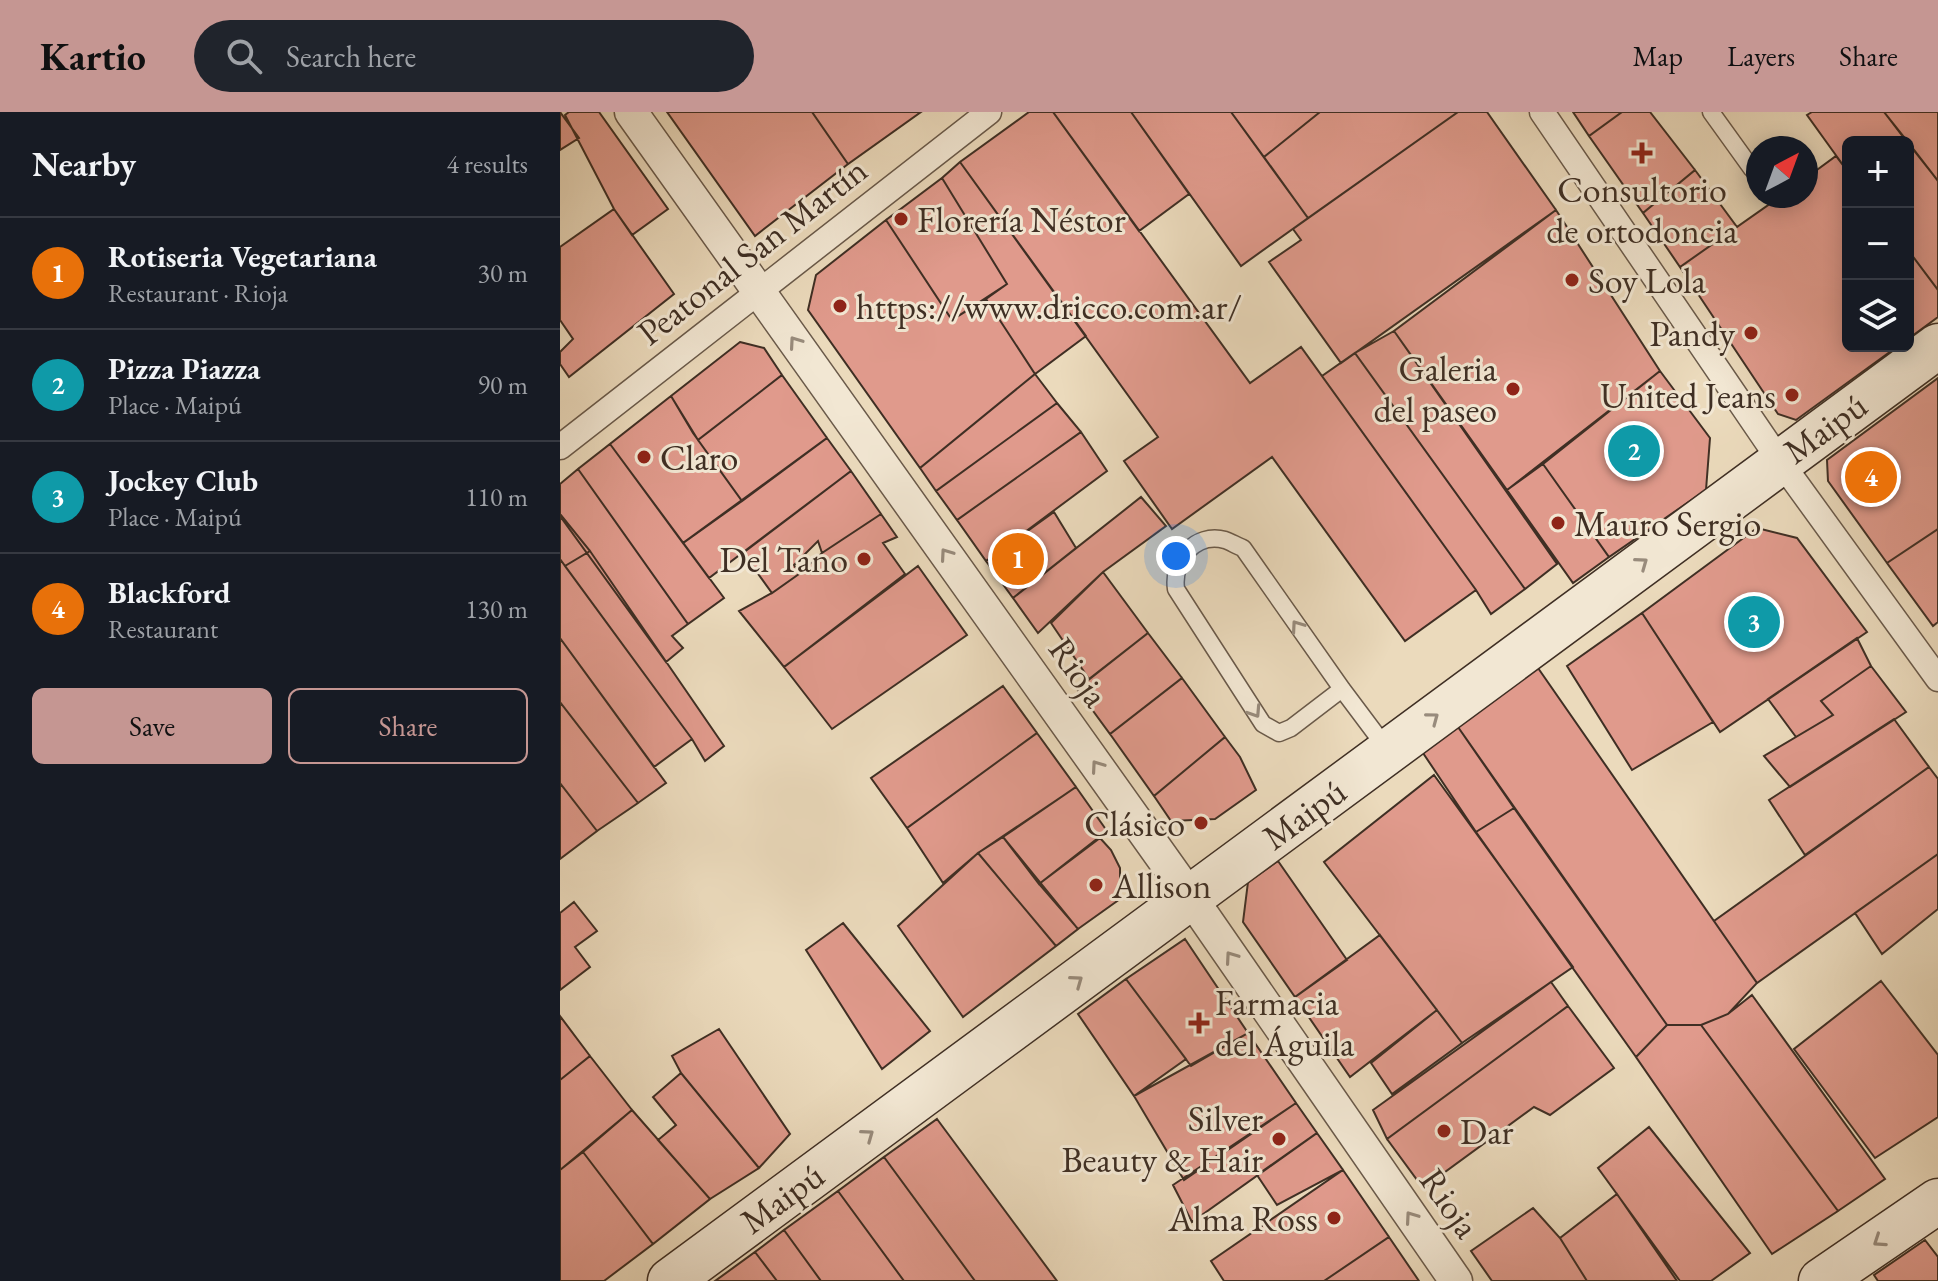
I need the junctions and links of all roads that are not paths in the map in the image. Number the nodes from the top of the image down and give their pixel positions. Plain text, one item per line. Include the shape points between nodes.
1 (631, 112) edge
2 (989, 112) edge
3 (1542, 112) edge
4 (1711, 112) edge
5 (1746, 161) edge
6 (758, 291) junction
7 (1938, 346) edge
8 (560, 447) edge
9 (1780, 461) junction
10 (1938, 679) edge
11 (1342, 689) junction
12 (1389, 751) junction
13 (1191, 898) junction
14 (1938, 1201) edge
15 (670, 1281) edge
16 (1456, 1281) edge
17 (1821, 1281) edge

1 - 6 street, Rioja
2 - 6 street, Peatonal San Martín
3 - 9 street
4 - 5 lane
6 - 8 street, Peatonal San Martín
13 -> 6 street, Rioja
7 - 9 main road, Maipú
9 - 10 street
12 -> 9 main road, Maipú
11 -> 11 lane via 1243,548 1223,539 1201,541 1179,559 1176,589 1263,724 1279,733 1291,728
11 - 12 lane
12 - 13 main road, Maipú
15 -> 13 main road, Maipú
16 -> 13 street, Rioja
14 -> 17 main road

